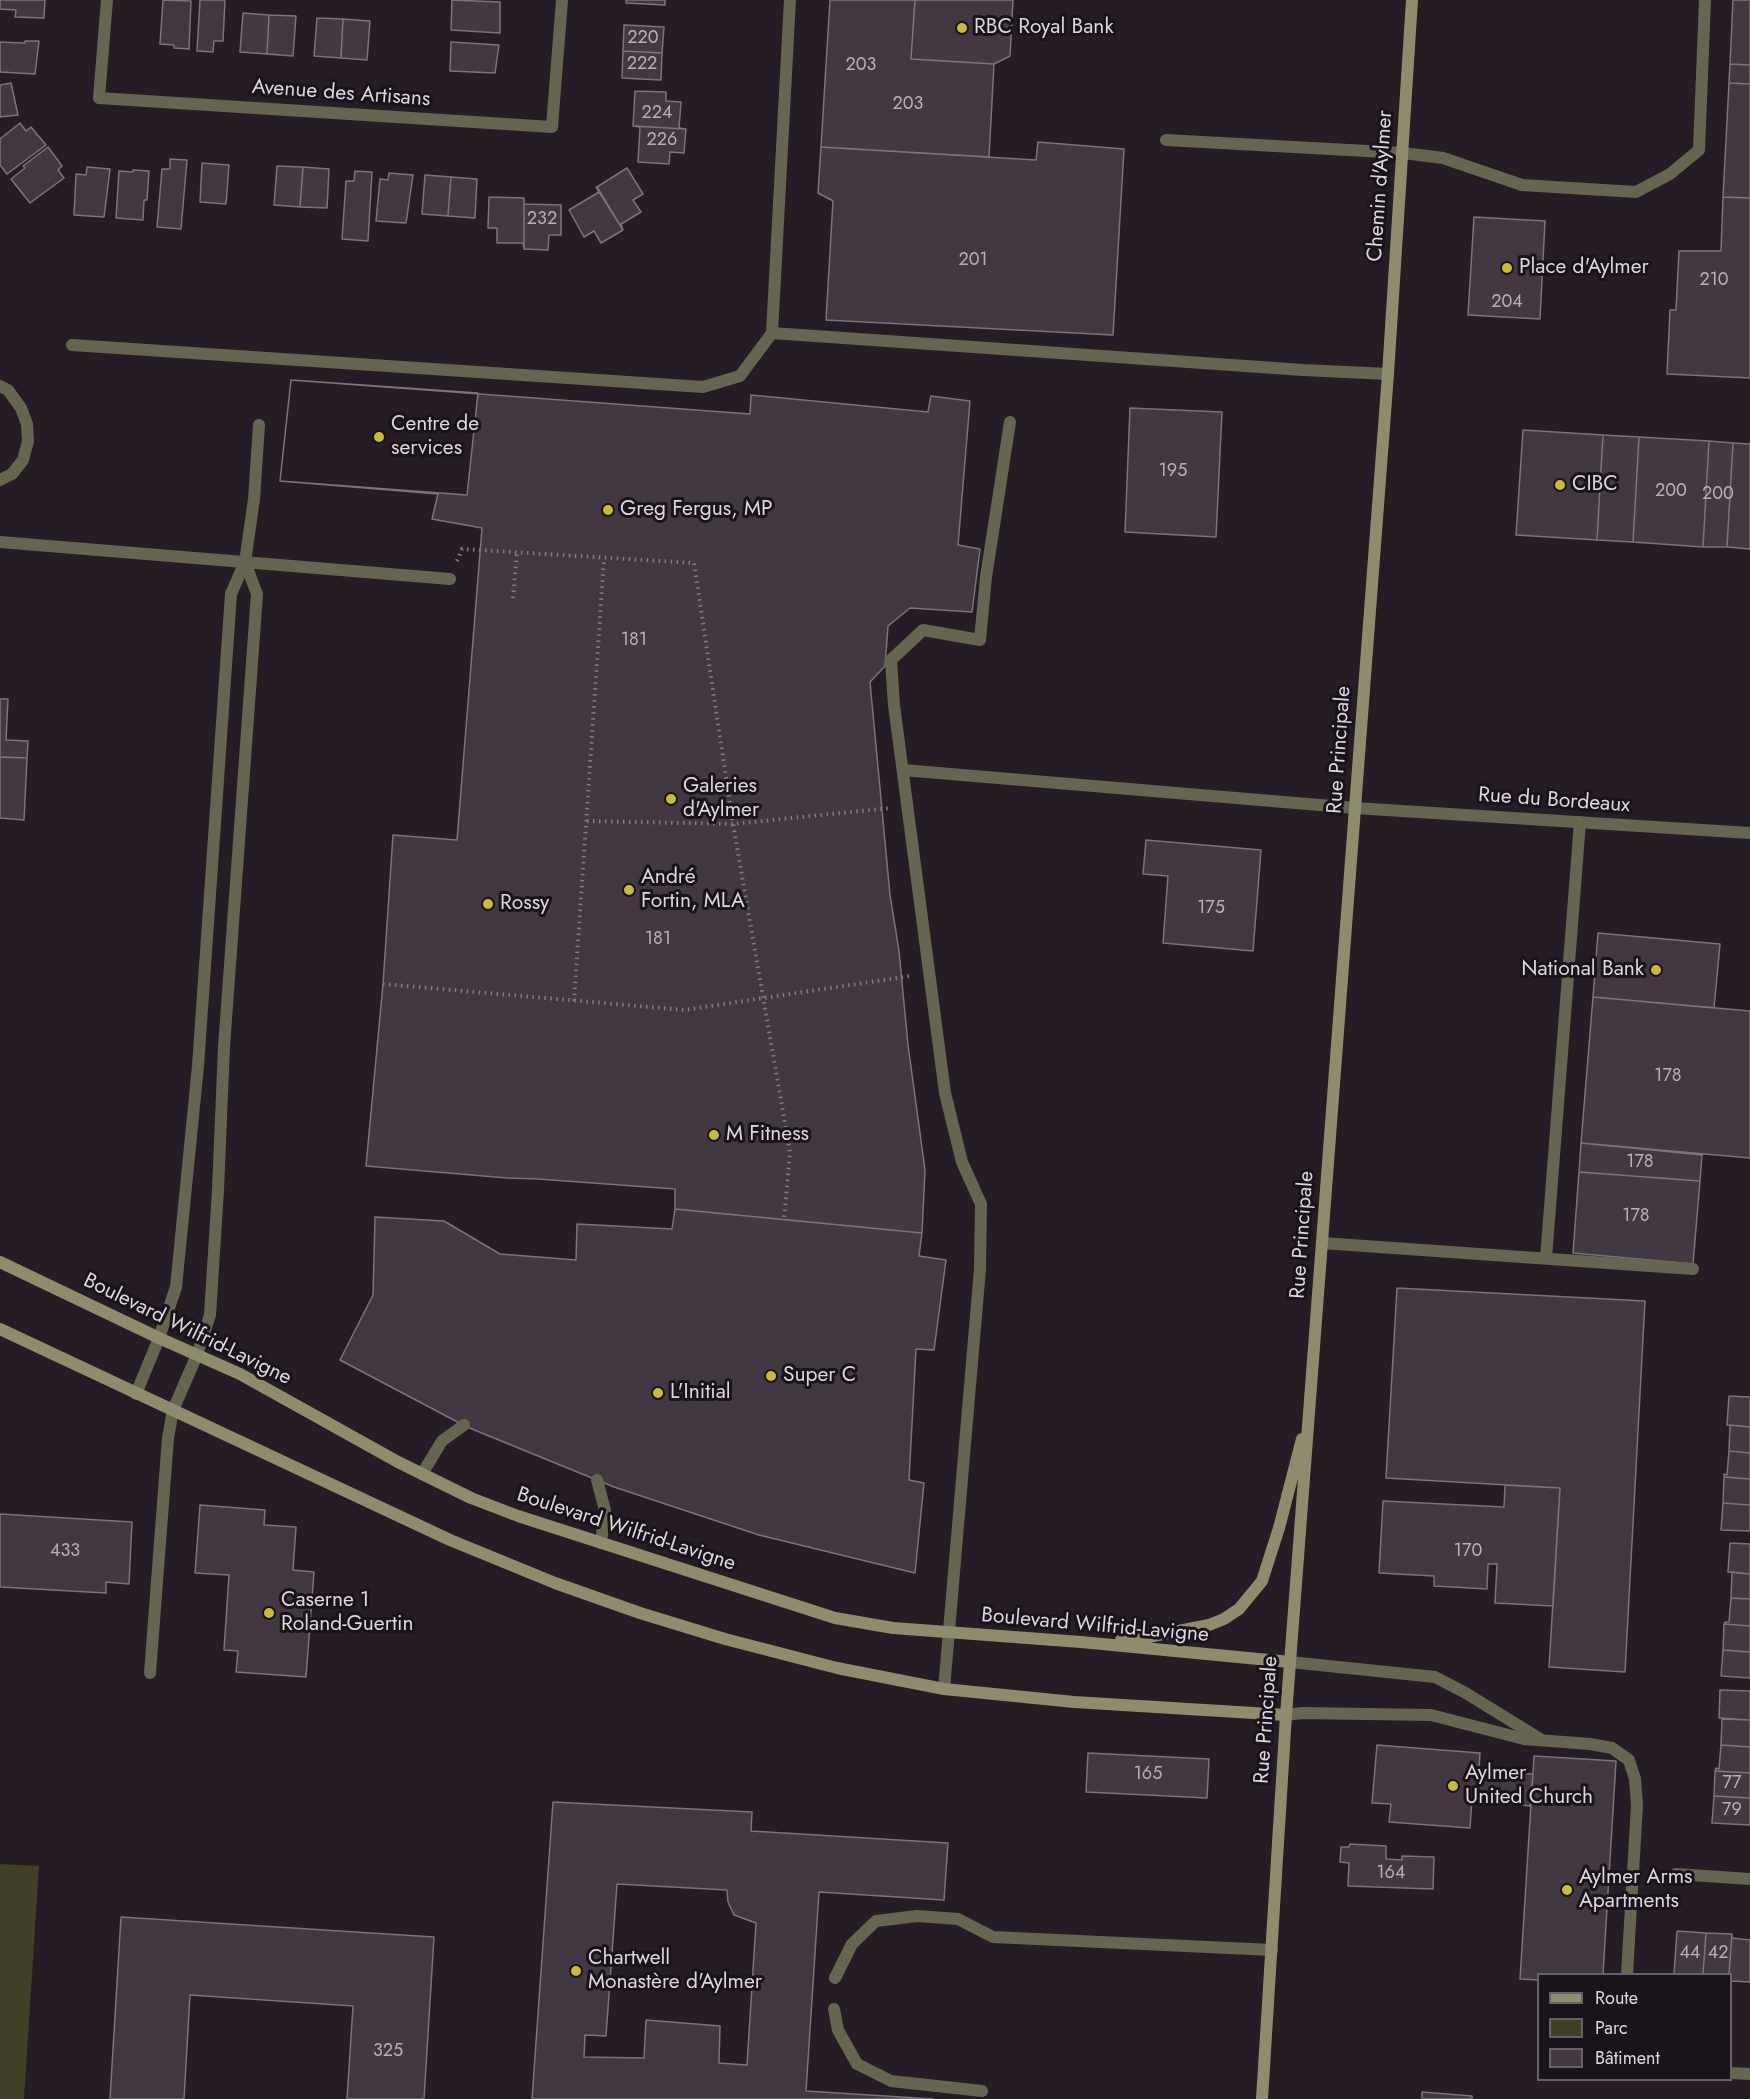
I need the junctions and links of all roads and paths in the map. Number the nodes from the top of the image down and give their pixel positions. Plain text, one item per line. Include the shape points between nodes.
1 (107, 0) edge
2 (562, 0) edge
3 (790, 0) edge
4 (1412, 0) edge
5 (1705, 0) edge
6 (1166, 140) dead end
7 (1403, 153) junction
8 (772, 333) junction
9 (72, 345) dead end
10 (1388, 374) junction
11 (0, 386) edge
12 (1010, 422) dead end
13 (259, 425) dead end
14 (0, 480) edge
15 (0, 542) edge
16 (517, 552) junction
17 (604, 559) junction
18 (245, 562) junction
19 (450, 579) joint
20 (513, 598) dead end
21 (903, 770) junction
22 (908, 807) junction
23 (1355, 808) junction
24 (587, 821) junction
25 (1580, 822) junction
26 (734, 824) junction
27 (1750, 833) edge
28 (910, 976) dead end
29 (382, 984) dead end
30 (764, 999) junction
31 (574, 1001) junction
32 (784, 1220) dead end
33 (1322, 1243) junction
34 (1546, 1258) junction
35 (0, 1262) edge
36 (1693, 1269) dead end
37 (0, 1329) edge
38 (159, 1338) junction
39 (197, 1355) junction
40 (136, 1394) junction
41 (1310, 1407) junction
42 (173, 1410) junction
43 (464, 1425) dead end
44 (422, 1474) junction
45 (597, 1479) dead end
46 (601, 1543) junction
47 (949, 1633) junction
48 (1081, 1642) junction
49 (1290, 1662) junction
50 (150, 1673) dead end
51 (944, 1689) junction
52 (1286, 1715) junction
53 (1545, 1742) junction
54 (1676, 1874) dead end
55 (1750, 1879) edge
56 (1272, 1950) junction
57 (1627, 1973) edge
58 (835, 1978) dead end
59 (834, 2009) dead end
60 (1732, 2073) edge
61 (1750, 2074) edge
62 (982, 2091) dead end
63 (1262, 2099) edge

1 - 2 street, Avenue des Artisans via 99,98 552,127
3 - 8 street
4 - 7 main road, Chemin d'Aylmer
5 - 7 street via 1699,150 1671,174 1636,192 1522,185 1443,158
6 - 7 street
7 - 10 main road, Chemin d'Aylmer
8 - 9 street via 740,376 703,387
8 - 10 street
10 - 23 main road, Rue Principale
11 - 14 street via 8,390 21,408 28,441 23,460 12,474
12 - 21 street via 980,640 923,630 891,660
13 - 18 street
15 - 18 street
16 - 17 path
16 - 19 path via 462,549
16 - 20 path
17 - 24 path
17 - 26 path via 693,563
18 - 19 street
18 - 38 street via 231,594 198,1066 176,1287
18 - 39 street via 257,594 224,1047 210,1315
21 - 22 street
21 - 23 street, Rue du Bordeaux
22 - 26 path
22 - 47 street via 945,1093 962,1161 981,1204 980,1269
23 - 25 street, Rue du Bordeaux
23 - 33 main road, Rue Principale
24 - 26 path
24 - 31 path
25 - 27 street, Rue du Bordeaux
25 - 34 street
26 - 30 path
28 - 30 path
29 - 31 path
30 - 31 path via 684,1010
30 - 32 path via 790,1152
33 - 34 street
33 - 41 main road, Rue Principale
34 - 36 street
35 - 38 main road, Boulevard Wilfrid-Lavigne
37 - 40 main road
38 - 39 main road, Boulevard Wilfrid-Lavigne
38 - 40 street
39 - 42 street
39 - 44 main road, Boulevard Wilfrid-Lavigne via 240,1374
40 - 42 main road
41 - 48 main road via 1262,1581 1239,1609 1224,1619 1185,1631
41 - 49 main road, Rue Principale
42 - 50 street
42 - 51 main road via 450,1540 555,1583 725,1639 837,1668
43 - 44 street via 442,1442
44 - 46 main road, Boulevard Wilfrid-Lavigne via 480,1502
45 - 46 street via 605,1509
46 - 47 main road, Boulevard Wilfrid-Lavigne via 835,1618 893,1629
47 - 48 main road, Boulevard Wilfrid-Lavigne
47 - 51 street
48 - 49 main road, Boulevard Wilfrid-Lavigne
49 - 52 main road, Rue Principale
49 - 53 street via 1435,1677
51 - 52 main road via 1074,1702
52 - 53 street via 1431,1715
52 - 56 main road, Rue Principale
53 - 57 street via 1612,1748 1629,1761 1637,1805
54 - 55 street
56 - 58 street via 993,1937 958,1919 917,1916 876,1921 852,1944
56 - 63 main road, Rue Principale
59 - 62 street via 838,2030 857,2064 891,2080
60 - 61 street

